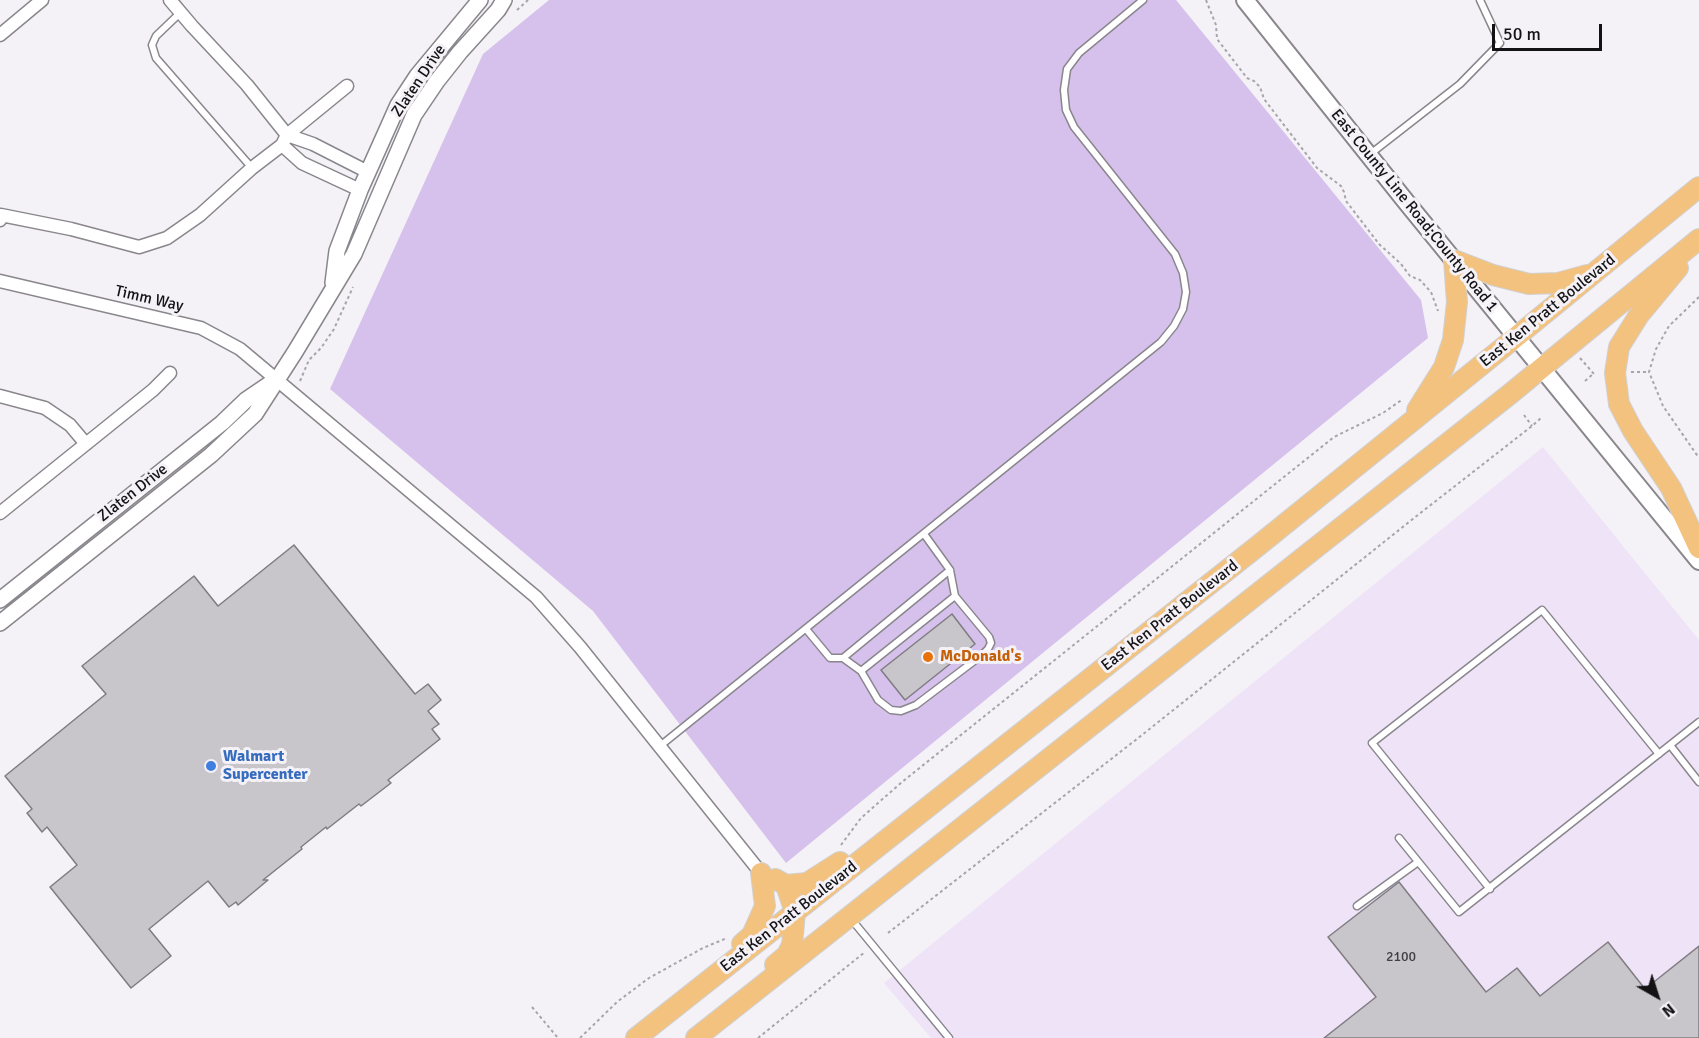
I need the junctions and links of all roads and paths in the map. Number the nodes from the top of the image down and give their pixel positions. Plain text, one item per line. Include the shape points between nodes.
1 (42, 0) edge
2 (170, 0) edge
3 (480, 0) edge
4 (504, 0) edge
5 (1143, 0) edge
6 (1206, 0) edge
7 (1245, 0) edge
8 (1480, 0) edge
9 (181, 12) junction
10 (0, 35) edge
11 (346, 86) dead end
12 (284, 140) junction
13 (331, 153) junction
14 (1368, 155) junction
15 (252, 168) junction
16 (368, 172) junction
17 (323, 173) junction
18 (1699, 187) edge
19 (360, 190) junction
20 (0, 217) edge
21 (1699, 241) edge
22 (1454, 260) junction
23 (1596, 273) junction
24 (0, 281) edge
25 (332, 289) junction
26 (1699, 297) edge
27 (1439, 312) dead end
28 (1516, 337) junction
29 (1578, 355) dead end
30 (1542, 368) junction
31 (1649, 372) junction
32 (170, 373) dead end
33 (1624, 373) dead end
34 (276, 380) junction
35 (1585, 381) dead end
36 (1409, 394) dead end
37 (0, 396) edge
38 (1524, 415) dead end
39 (1542, 417) dead end
40 (1532, 426) junction
41 (1401, 431) junction
42 (86, 444) junction
43 (1699, 458) edge
44 (0, 513) edge
45 (924, 534) junction
46 (1699, 548) edge
47 (1699, 561) edge
48 (950, 570) junction
49 (955, 596) junction
50 (0, 600) edge
51 (0, 623) edge
52 (806, 629) junction
53 (843, 658) junction
54 (861, 671) junction
55 (1699, 722) edge
56 (1670, 745) junction
57 (659, 746) junction
58 (1659, 754) junction
59 (1699, 782) edge
60 (925, 809) junction
61 (1399, 838) dead end
62 (839, 848) dead end
63 (1418, 862) junction
64 (761, 873) junction
65 (786, 885) junction
66 (1490, 889) junction
67 (1357, 906) dead end
68 (795, 912) junction
69 (849, 918) junction
70 (888, 933) dead end
71 (734, 935) dead end
72 (865, 952) dead end
73 (532, 1006) dead end
74 (653, 1025) junction
75 (558, 1038) edge
76 (580, 1038) edge
77 (636, 1038) edge
78 (684, 1038) edge
79 (696, 1038) edge
80 (758, 1038) edge
81 (949, 1038) edge

1 - 10 street
2 - 9 street
3 - 16 street, Zlaten Drive via 417,75 398,105
4 - 25 street, Zlaten Drive via 459,52 414,115 354,254
5 - 45 lane via 1079,53 1067,69 1066,110 1074,127 1174,255 1185,282 1183,309 1161,342
6 - 27 path via 1217,39 1246,78 1260,87 1264,99 1317,168 1341,186 1346,201 1379,244 1431,292
7 - 14 main road, East County Line Road;County Road 1
8 - 14 lane via 1500,43 1460,84
9 - 12 street via 247,85
9 - 15 lane via 156,36 152,45 156,58
11 - 12 street
12 - 13 street via 313,144
12 - 15 street
12 - 17 street via 302,163
13 - 16 street
13 - 17 street
14 - 22 main road, East County Line Road;County Road 1
15 - 20 street via 200,215 167,238 139,247 71,229
16 - 19 street, Zlaten Drive
17 - 19 street
18 - 23 highway, East Ken Pratt Boulevard
19 - 25 street, Zlaten Drive via 337,251
21 - 30 highway
21 - 46 highway via 1639,315 1619,347 1615,373 1619,404 1671,488
22 - 23 highway via 1529,284 1558,283
22 - 28 main road, East County Line Road;County Road 1
22 - 41 highway via 1457,302 1453,340 1444,367
23 - 28 highway, East Ken Pratt Boulevard
24 - 34 street, Timm Way via 201,328 240,349
25 - 34 street, Zlaten Drive
26 - 31 path via 1669,326
28 - 30 main road, East County Line Road;County Road 1
28 - 41 highway, East Ken Pratt Boulevard
29 - 35 path via 1594,374
30 - 47 main road, East County Line Road;County Road 1
30 - 69 highway
31 - 33 path
31 - 43 path via 1663,406
32 - 42 street
34 - 50 street, Zlaten Drive via 246,400
34 - 51 street, Zlaten Drive via 255,414 235,435
34 - 57 street, Timm Way via 536,597
36 - 62 path via 1383,414 1334,437 902,782 861,818
37 - 42 street via 45,408 70,425
38 - 40 path
39 - 40 path
40 - 70 path
41 - 60 highway, East Ken Pratt Boulevard
42 - 44 street
45 - 48 lane
45 - 52 lane
48 - 49 lane
48 - 53 lane
49 - 54 lane
49 - 54 lane via 989,637 991,643 982,655 916,705 901,711 891,710 878,700
52 - 53 lane via 830,658
52 - 57 lane
53 - 54 lane
55 - 56 lane
56 - 58 lane
56 - 59 lane
57 - 64 street, Timm Way
58 - 66 lane
58 - 66 lane via 1542,610 1372,743
60 - 65 highway via 807,883
60 - 68 highway, East Ken Pratt Boulevard
61 - 63 lane
63 - 66 lane via 1459,912
63 - 67 lane
64 - 65 highway
64 - 74 highway via 765,906 752,935
65 - 68 highway
68 - 74 highway, East Ken Pratt Boulevard
68 - 78 highway via 788,955
69 - 79 highway
69 - 81 lane
71 - 76 path via 649,978
72 - 80 path
73 - 75 path
74 - 77 highway, East Ken Pratt Boulevard

